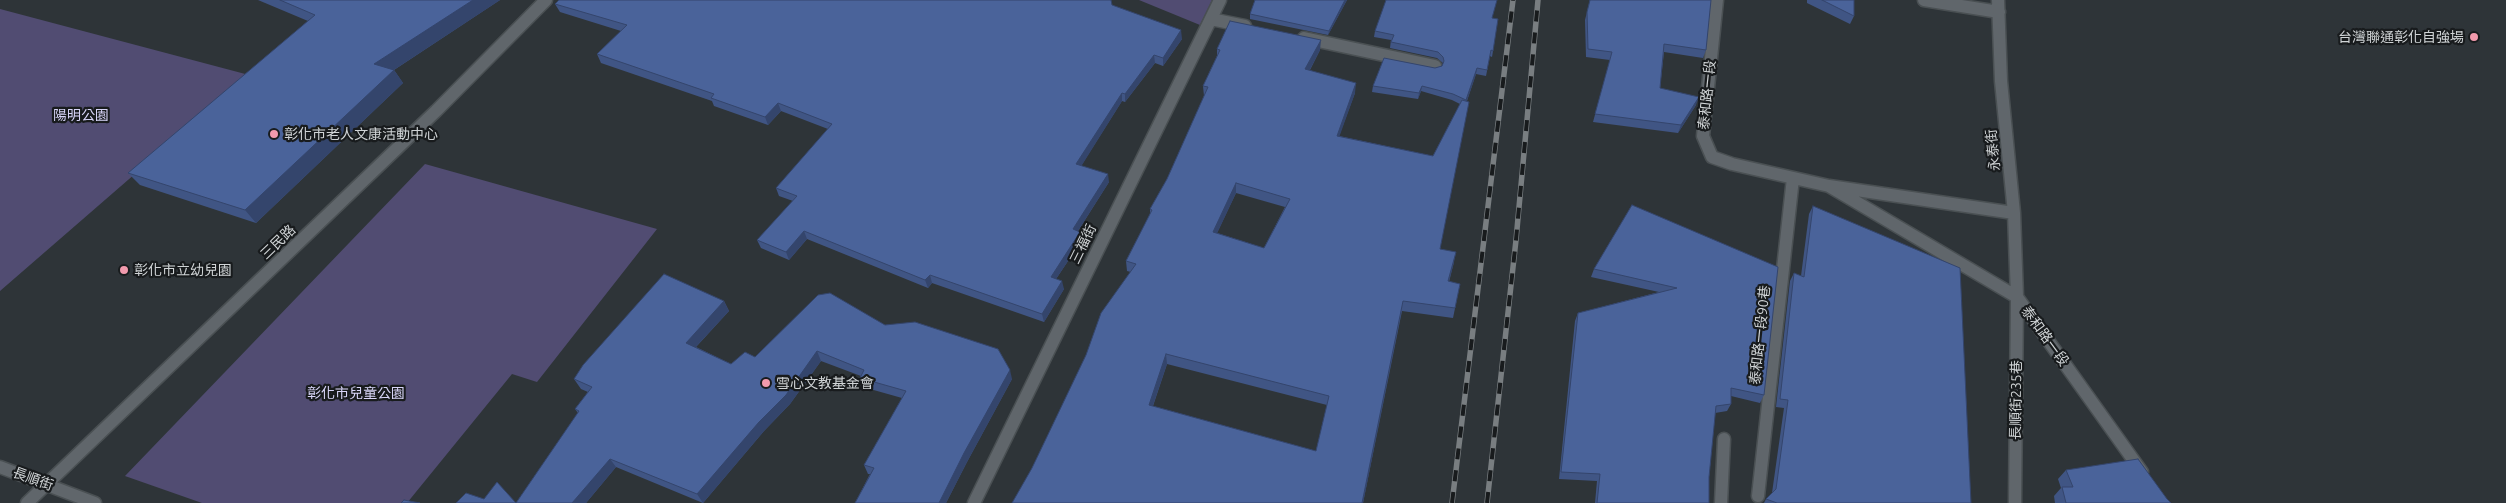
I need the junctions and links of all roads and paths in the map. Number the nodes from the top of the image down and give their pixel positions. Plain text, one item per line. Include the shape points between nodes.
1 (546, 0) edge
2 (1220, 0) edge
3 (1717, 0) edge
4 (1924, 0) edge
5 (1998, 6) edge
6 (1211, 19) junction
7 (1260, 29) edge
8 (1289, 35) edge
9 (1435, 66) edge
10 (1793, 178) junction
11 (1829, 186) junction
12 (2014, 213) junction
13 (2017, 297) junction
14 (1724, 439) dead end
15 (0, 467) edge
16 (47, 484) junction
17 (2153, 487) edge
18 (1758, 496) dead end
19 (27, 503) edge
20 (95, 503) edge
21 (974, 503) edge
22 (1722, 503) edge
23 (2015, 503) edge

1 - 16 street, 三民路 via 436,111
2 - 6 street, 三福街
3 - 10 street, 泰和路一段 via 1703,136 1712,157
4 - 5 street
5 - 12 street, 永泰街 via 2001,81
6 - 7 street
6 - 21 street, 三福街
8 - 9 street
10 - 11 street, 泰和路一段
10 - 18 street, 泰和路一段90巷
11 - 12 street, 泰和路一段
11 - 13 street, 泰和路一段
12 - 13 street, 永泰街
13 - 17 street, 泰和路一段
13 - 23 street, 長順街235巷
14 - 22 street
15 - 16 street, 長順街
16 - 19 street, 三民路
16 - 20 street, 長順街

